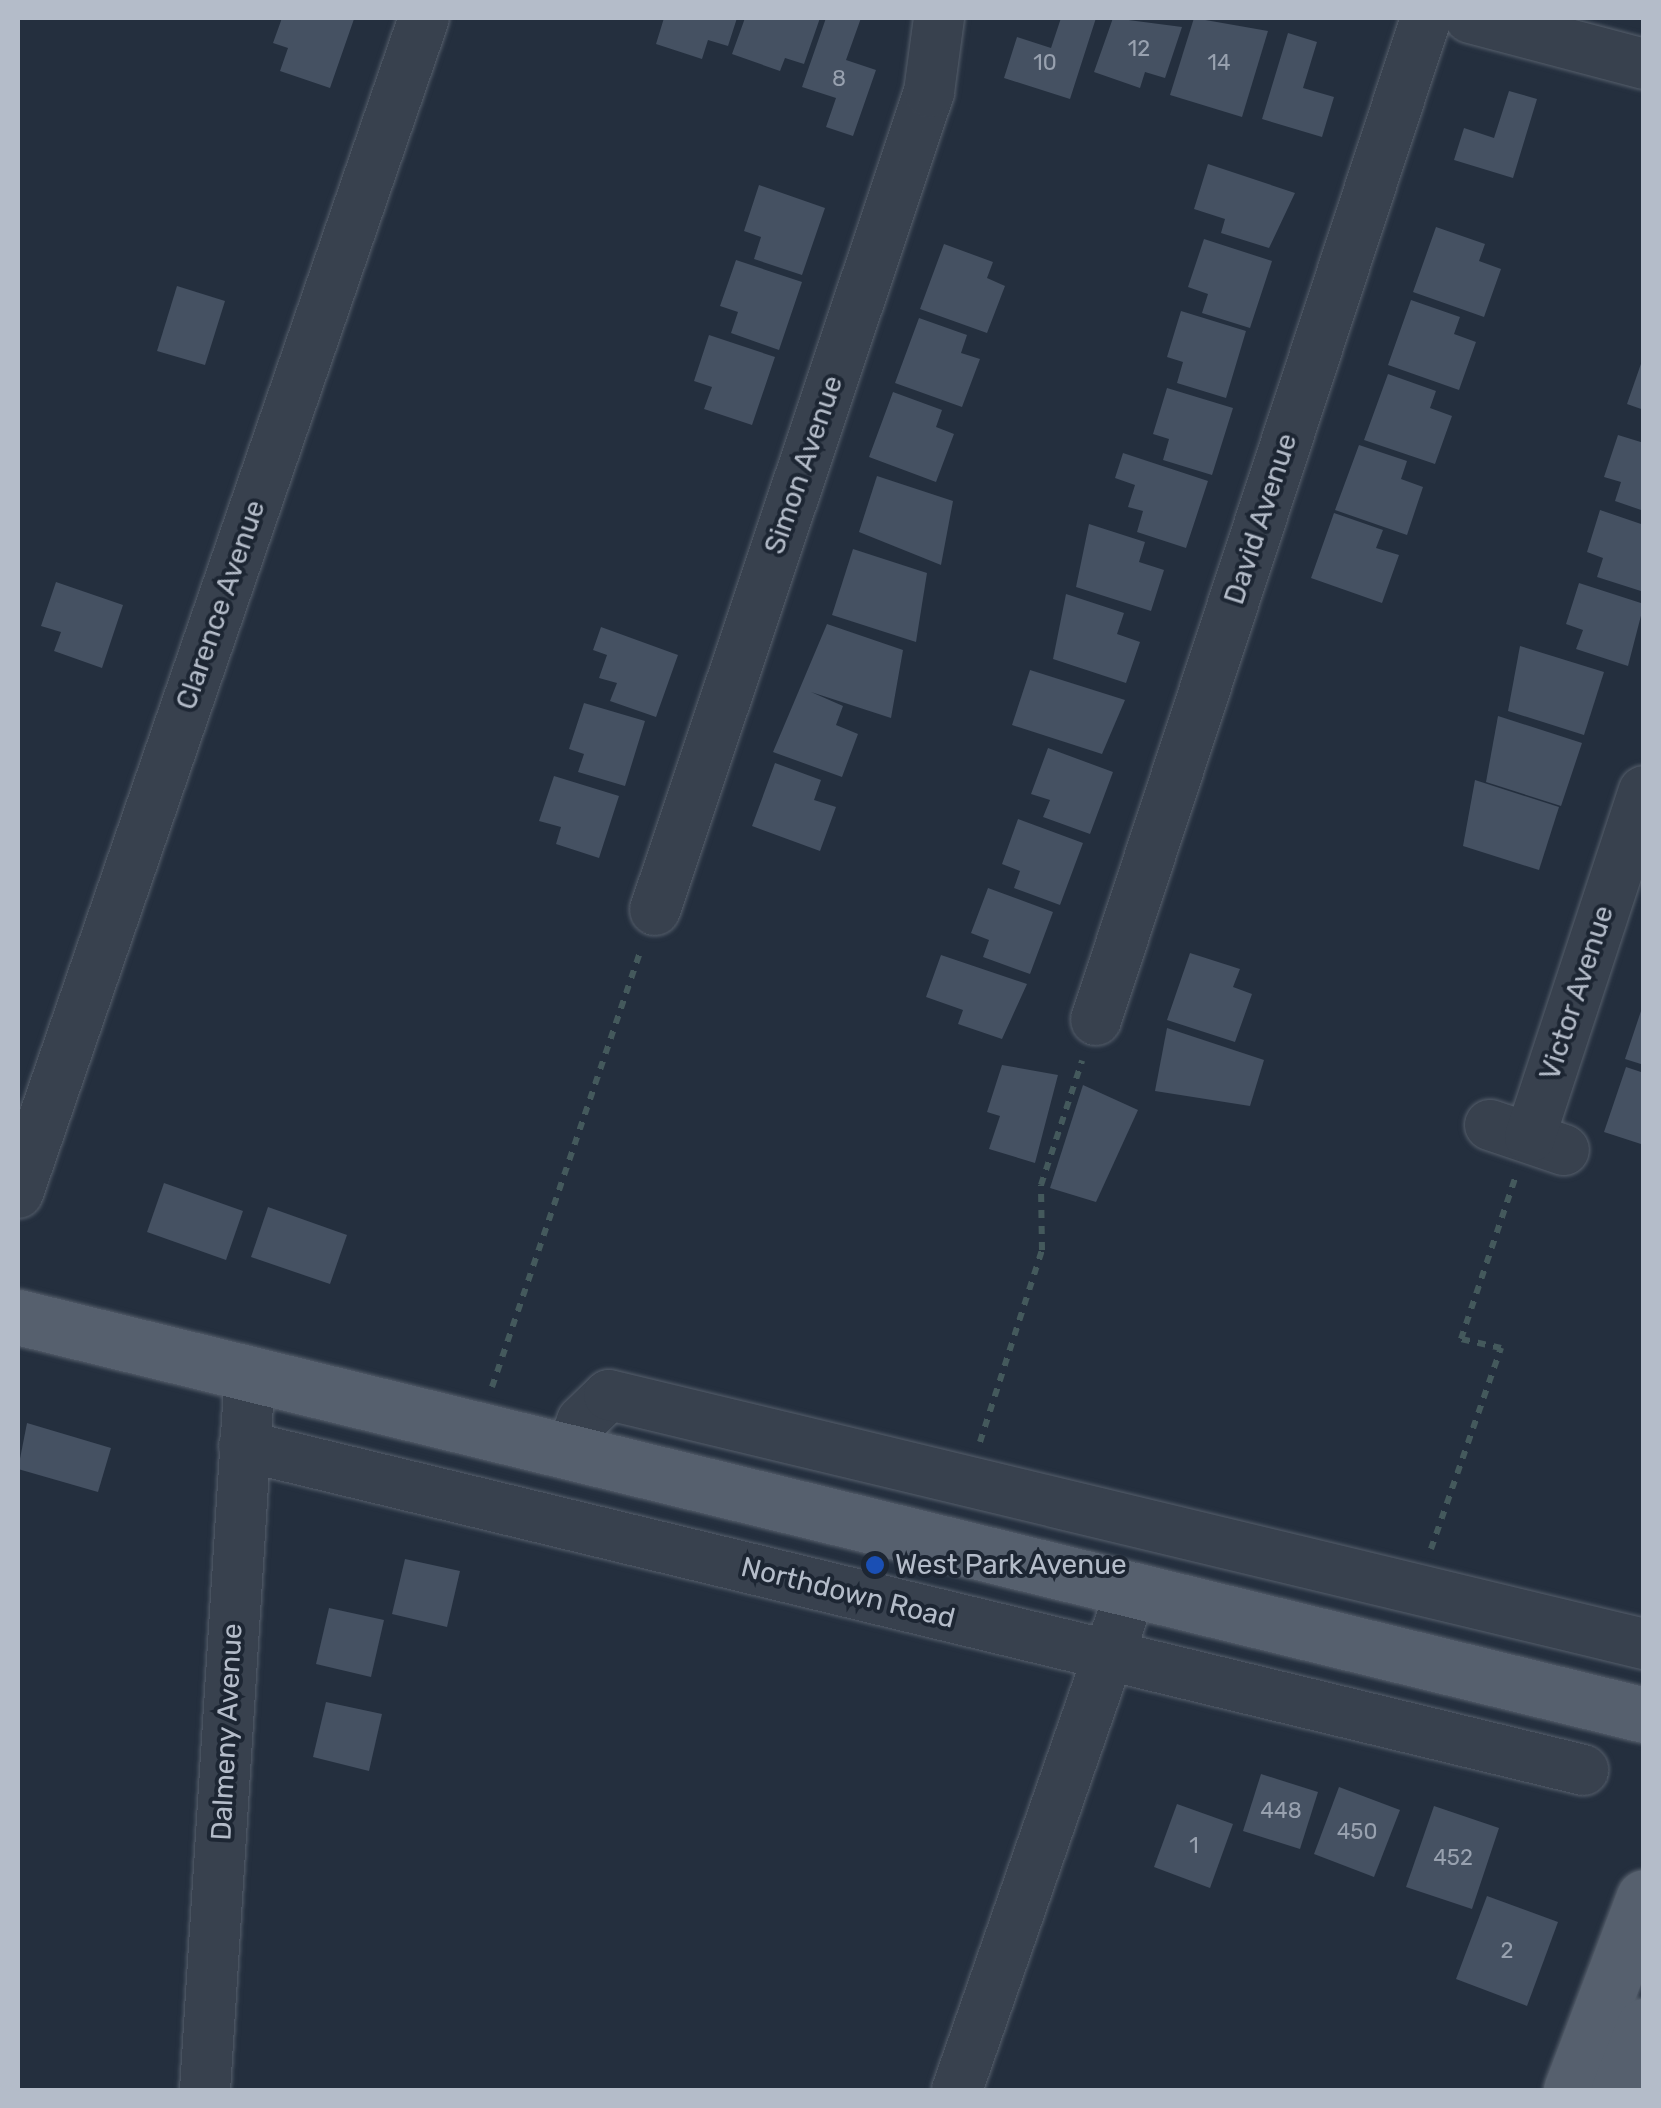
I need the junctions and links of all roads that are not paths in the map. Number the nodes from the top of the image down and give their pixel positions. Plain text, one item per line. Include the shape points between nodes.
1 (424, 18) edge
2 (940, 18) edge
3 (1426, 18) edge
4 (1470, 18) edge
5 (1644, 64) edge
6 (1644, 791) edge
7 (653, 910) road end
8 (1092, 1019) road end
9 (1528, 1137) road end
10 (18, 1193) edge
11 (18, 1317) edge
12 (250, 1373) junction
13 (244, 1446) junction
14 (570, 1453) junction
15 (1396, 1583) junction
16 (1132, 1588) junction
17 (1644, 1644) edge
18 (1361, 1645) junction
19 (1109, 1657) junction
20 (1475, 1673) junction
21 (1644, 1715) edge
22 (1452, 1738) junction
23 (1582, 1770) dead end
24 (1644, 1897) edge
25 (1644, 2026) edge
26 (205, 2090) edge
27 (957, 2090) edge
28 (1571, 2090) edge
29 (1619, 2090) edge

1 - 10 street, Clarence Avenue
2 - 7 street, Simon Avenue via 929,92
3 - 8 street, David Avenue
4 - 5 street
6 - 9 street, Victor Avenue
11 - 12 main road
12 - 13 street, Dalmeny Avenue
12 - 14 main road
13 - 19 street, Northdown Road
13 - 26 street, Dalmeny Avenue
14 - 15 street via 582,1421 609,1396 968,1476
14 - 16 main road
15 - 17 street
15 - 18 street
16 - 18 main road
16 - 19 street
18 - 20 main road
19 - 22 street, Northdown Road
19 - 27 street
20 - 21 main road
20 - 22 street
22 - 23 street, Northdown Road
24 - 28 main road
25 - 29 main road

